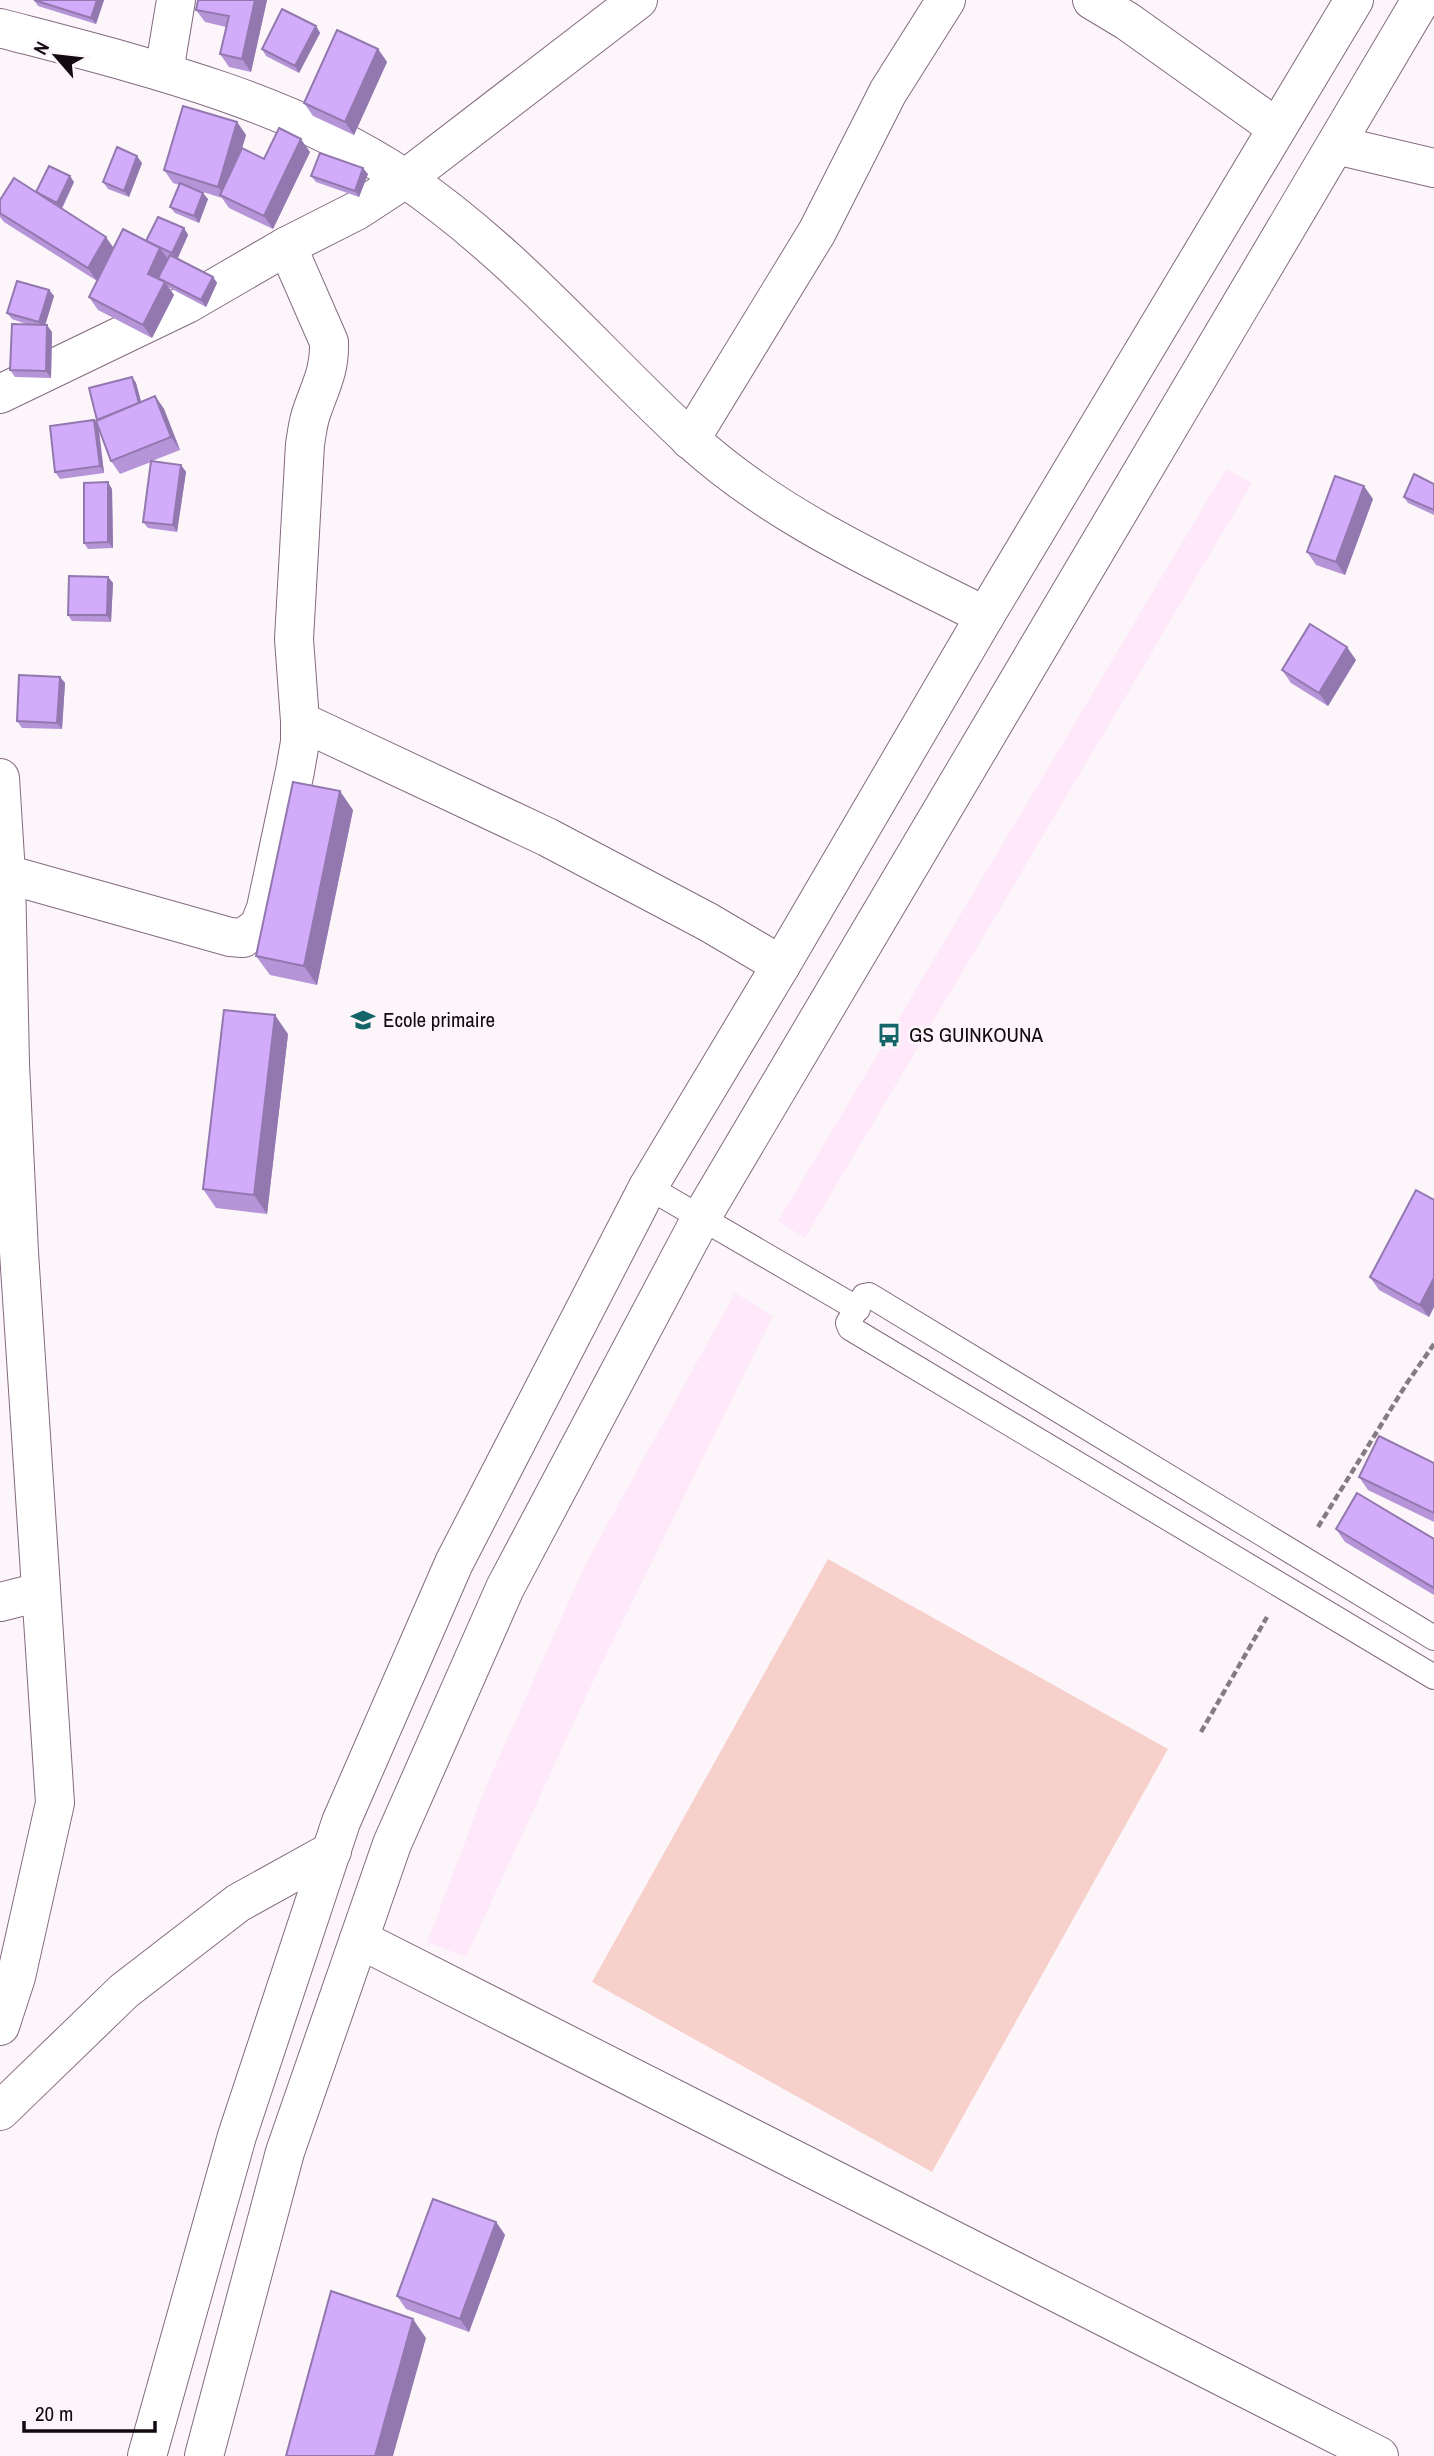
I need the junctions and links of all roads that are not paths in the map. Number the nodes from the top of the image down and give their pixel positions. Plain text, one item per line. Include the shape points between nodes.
1 (176, 0) edge
2 (638, 0) edge
3 (946, 0) edge
4 (1092, 0) edge
5 (1354, 0) edge
6 (1421, 0) edge
7 (0, 28) edge
8 (164, 72) junction
9 (1277, 128) junction
10 (1336, 145) junction
11 (1434, 168) edge
12 (405, 179) junction
13 (287, 246) junction
14 (0, 394) edge
15 (691, 440) junction
16 (985, 616) junction
17 (300, 721) junction
18 (0, 778) edge
19 (6, 874) junction
20 (4, 949) edge
21 (781, 965) junction
22 (648, 1187) junction
23 (701, 1218) junction
24 (858, 1308) junction
25 (40, 1592) junction
26 (0, 1602) edge
27 (1434, 1638) edge
28 (1434, 1677) edge
29 (332, 1851) junction
30 (359, 1939) junction
31 (1, 2017) edge
32 (0, 2111) edge
33 (147, 2456) edge
34 (204, 2456) edge
35 (1379, 2456) edge

1 - 8 street
2 - 12 street
3 - 15 street via 888,92 817,232
4 - 9 street
5 - 9 street
6 - 10 street
7 - 8 street
8 - 12 street via 331,135
9 - 16 street
10 - 11 street
10 - 23 street
12 - 13 street via 356,211
12 - 15 street via 530,280
13 - 14 street via 187,304
13 - 17 street via 329,342 326,375 305,444 294,639
15 - 16 street via 755,493
16 - 21 street
17 - 19 street via 295,771 266,908 259,926 243,938
17 - 21 street via 547,837
18 - 19 street
19 - 20 street
20 - 25 street
21 - 22 street
22 - 23 lane
22 - 29 street via 454,1563
23 - 24 lane
23 - 30 street via 505,1588 393,1844
24 - 27 lane via 869,1295
24 - 28 lane via 848,1323 850,1328
25 - 26 street
25 - 31 street via 55,1803 16,1977
29 - 32 street via 239,1903 124,1991
29 - 33 street via 237,2136
30 - 34 street via 285,2152
30 - 35 street

